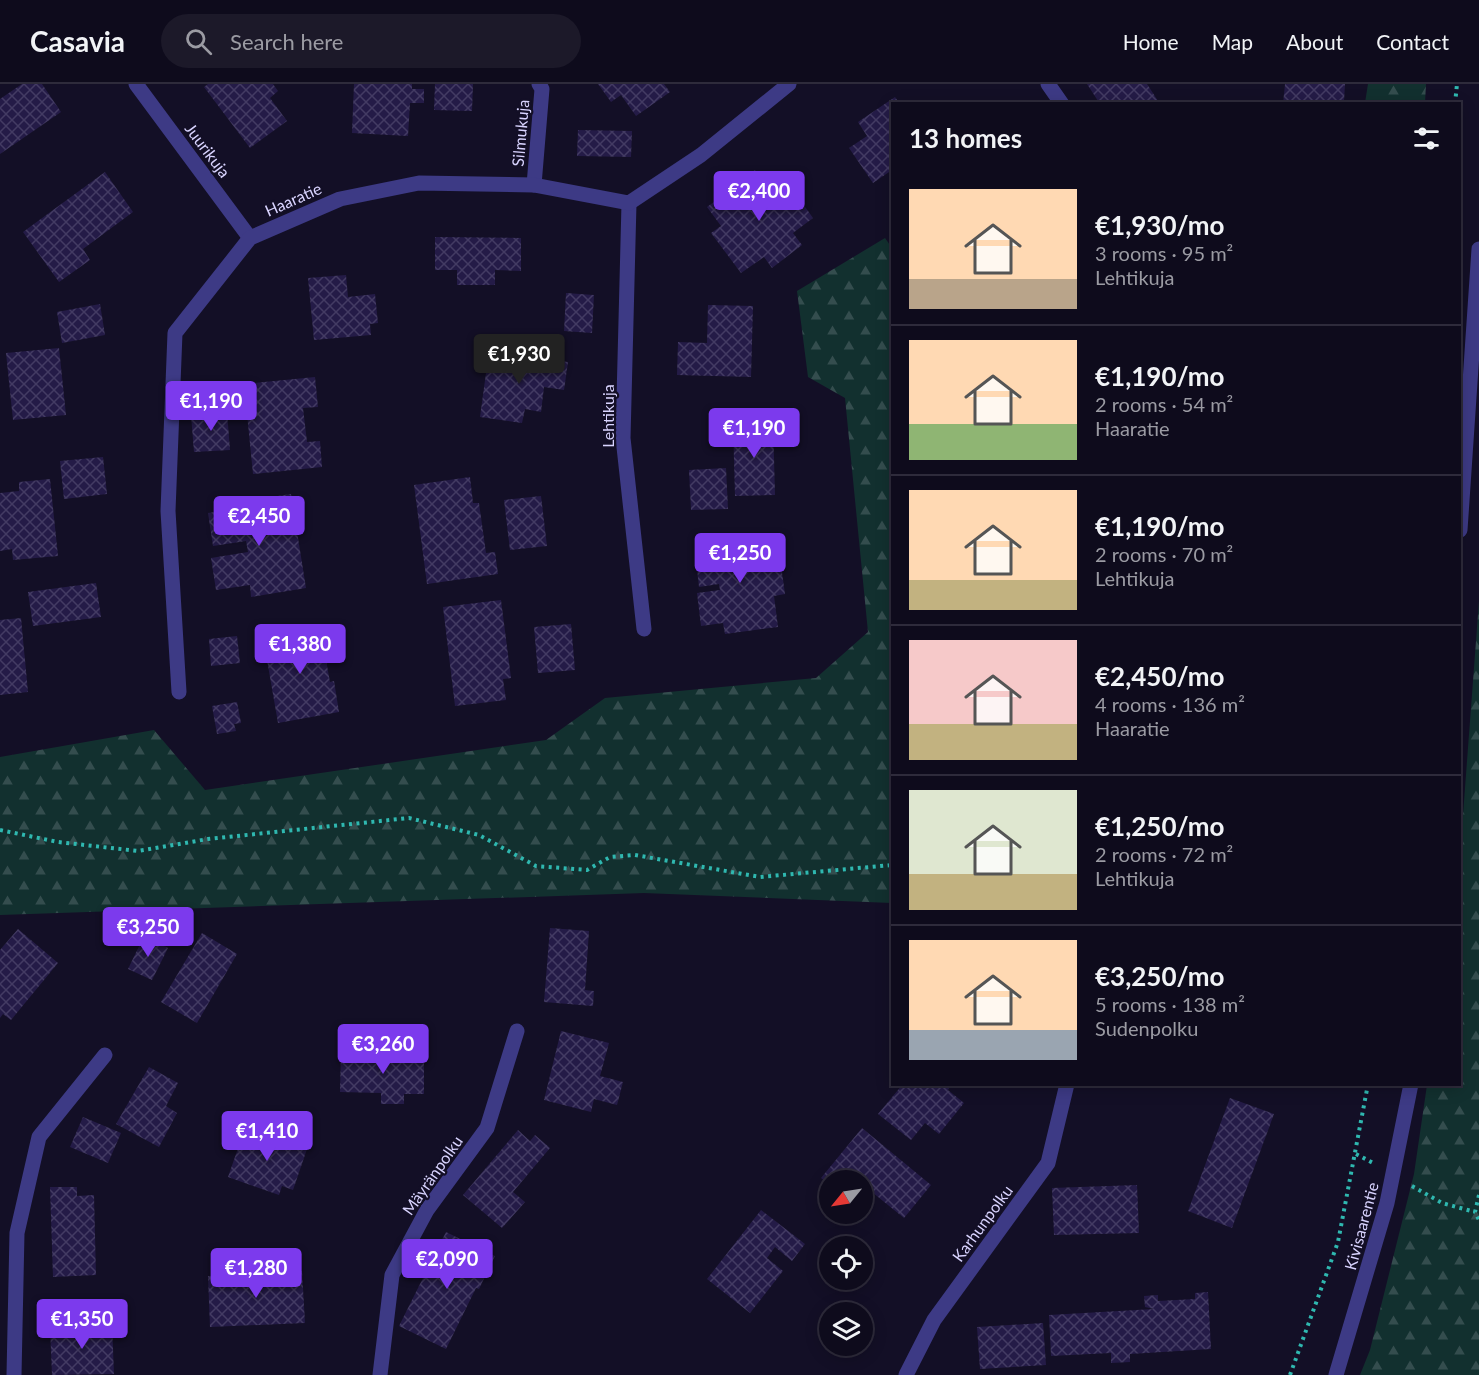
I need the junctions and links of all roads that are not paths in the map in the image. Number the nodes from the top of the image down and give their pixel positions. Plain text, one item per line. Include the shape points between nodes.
1 (136, 84) edge
2 (539, 84) edge
3 (789, 84) edge
4 (1048, 84) edge
5 (1061, 102) edge
6 (534, 185) junction
7 (629, 202) junction
8 (250, 238) junction
9 (1479, 249) edge
10 (1461, 515) edge
11 (644, 629) dead end
12 (179, 692) dead end
13 (517, 1031) dead end
14 (105, 1055) dead end
15 (1067, 1086) edge
16 (1411, 1086) edge
17 (14, 1375) edge
18 (380, 1375) edge
19 (906, 1375) edge
20 (1336, 1375) edge

1 - 8 street, Juurikuja
2 - 6 street, Silmukuja via 542,89
3 - 7 street via 701,155
4 - 5 street
6 - 7 street, Haaratie
6 - 8 street, Haaratie via 419,183 340,199
7 - 11 street, Lehtikuja via 623,438
8 - 12 street, Haaratie via 176,333 168,511
9 - 10 street
13 - 18 street, Mäyränpolku via 487,1128 427,1210 392,1275
14 - 17 street via 39,1137 17,1233
15 - 19 street, Karhunpolku via 1048,1163 934,1320
16 - 20 street, Kivisaarentie via 1393,1174

